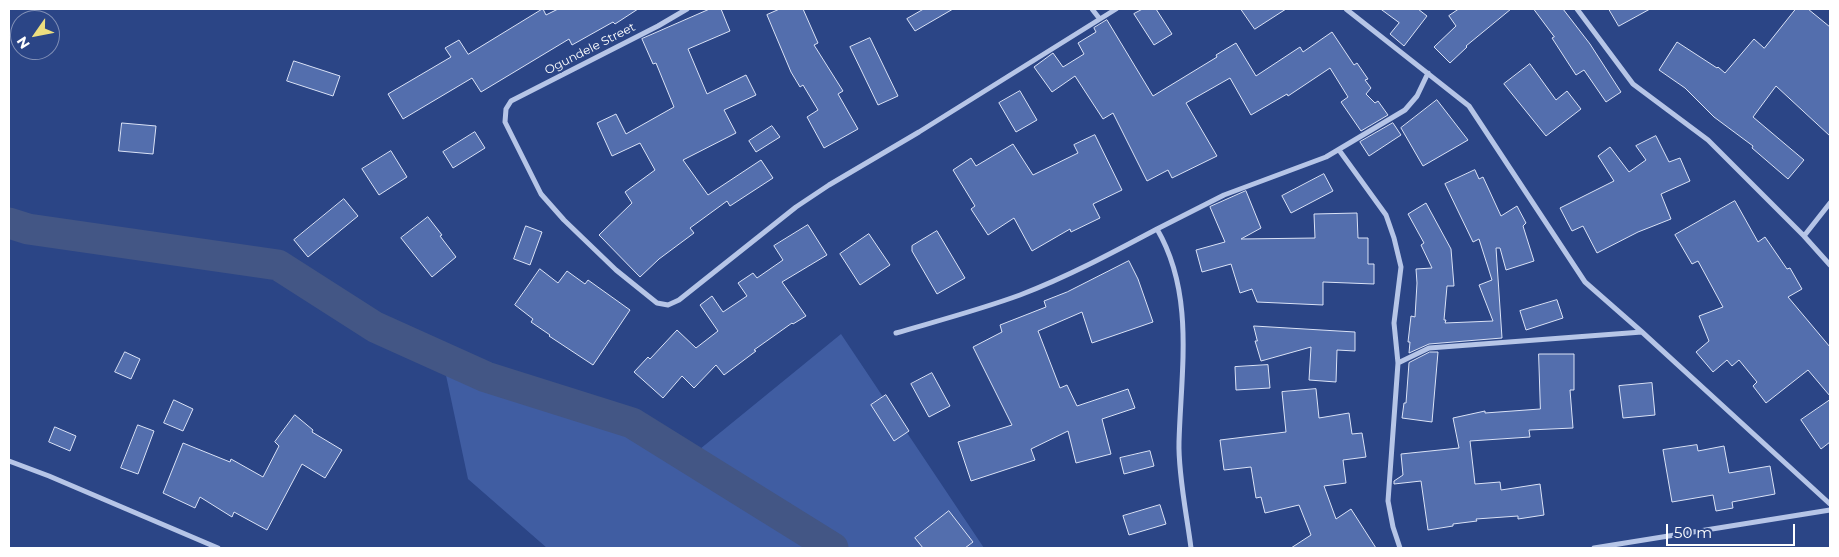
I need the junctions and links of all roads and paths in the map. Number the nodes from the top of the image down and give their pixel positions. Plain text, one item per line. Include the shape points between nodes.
1 (687, 9) edge
2 (1092, 9) edge
3 (1116, 9) edge
4 (1346, 9) edge
5 (1577, 9) edge
6 (1099, 18) junction
7 (1428, 73) junction
8 (1339, 150) junction
9 (1830, 203) edge
10 (1157, 229) junction
11 (1804, 236) junction
12 (1830, 265) edge
13 (1642, 332) junction
14 (896, 333) dead end
15 (1398, 363) junction
16 (9, 461) edge
17 (1830, 504) edge
18 (1830, 510) edge
19 (218, 548) edge
20 (1191, 548) edge
21 (1400, 548) edge
22 (1594, 548) edge

1 - 6 street, Ogundele Street via 511,101 506,109 505,122 541,194 564,220 657,304 668,305 679,300 796,207 829,185
2 - 6 street
3 - 6 street
4 - 7 street
5 - 11 street via 1633,84 1708,140
7 - 8 street via 1417,96 1405,110
7 - 13 street via 1469,106 1585,282
8 - 10 street via 1224,195
8 - 15 street via 1386,215 1394,238 1401,267 1394,324
9 - 11 street
10 - 14 street via 1050,283
10 - 20 street via 1166,245 1182,300 1184,340 1179,444
11 - 12 street
13 - 15 street via 1429,348
13 - 17 street
15 - 21 street via 1388,501
16 - 19 street
18 - 22 street

